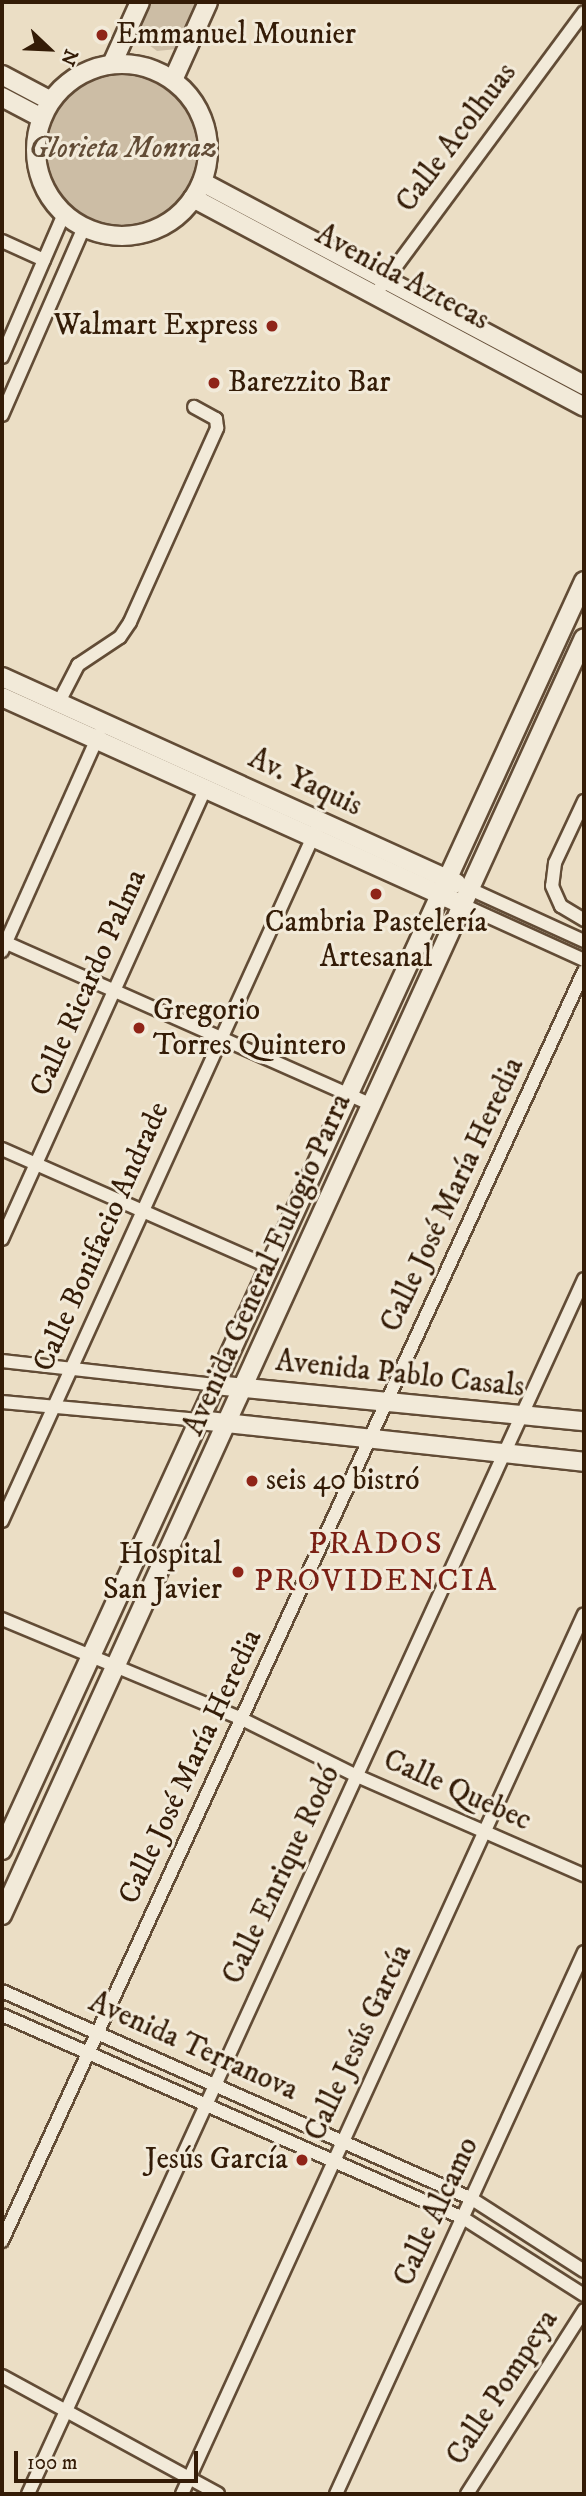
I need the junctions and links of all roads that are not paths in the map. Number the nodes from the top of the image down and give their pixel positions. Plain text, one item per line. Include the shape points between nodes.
1 (140, 2) edge
2 (208, 2) edge
3 (584, 12) edge
4 (112, 64) junction
5 (2, 75) edge
6 (173, 80) junction
7 (2, 97) edge
8 (51, 102) junction
9 (42, 118) junction
10 (202, 182) junction
11 (193, 198) junction
12 (64, 214) junction
13 (84, 228) junction
14 (2, 241) edge
15 (44, 260) junction
16 (385, 279) junction
17 (374, 296) junction
18 (2, 357) edge
19 (584, 385) edge
20 (194, 407) dead end
21 (584, 407) edge
22 (2, 415) edge
23 (584, 582) edge
24 (584, 638) edge
25 (546, 664) junction
26 (568, 674) junction
27 (2, 677) edge
28 (2, 697) edge
29 (59, 702) junction
30 (105, 722) junction
31 (97, 739) junction
32 (206, 788) junction
33 (584, 801) edge
34 (317, 830) junction
35 (444, 887) junction
36 (467, 897) junction
37 (584, 920) edge
38 (584, 941) edge
39 (3, 945) edge
40 (584, 960) edge
41 (584, 971) edge
42 (115, 991) junction
43 (222, 1038) junction
44 (348, 1095) junction
45 (372, 1105) junction
46 (2, 1149) edge
47 (36, 1164) junction
48 (143, 1211) junction
49 (2, 1239) edge
50 (269, 1267) junction
51 (584, 1279) edge
52 (2, 1361) edge
53 (71, 1369) junction
54 (215, 1385) junction
55 (243, 1388) junction
56 (2, 1402) edge
57 (388, 1402) junction
58 (54, 1406) junction
59 (521, 1415) junction
60 (199, 1420) junction
61 (584, 1421) edge
62 (227, 1423) junction
63 (371, 1439) junction
64 (504, 1453) junction
65 (584, 1462) edge
66 (2, 1521) edge
67 (584, 1614) edge
68 (2, 1619) edge
69 (92, 1654) junction
70 (117, 1665) junction
71 (242, 1719) junction
72 (357, 1776) junction
73 (485, 1832) junction
74 (2, 1850) edge
75 (584, 1875) edge
76 (2, 1915) edge
77 (584, 1952) edge
78 (2, 1991) edge
79 (2, 2015) edge
80 (97, 2033) junction
81 (88, 2053) junction
82 (214, 2085) junction
83 (205, 2104) junction
84 (342, 2142) junction
85 (334, 2161) junction
86 (472, 2199) junction
87 (463, 2218) junction
88 (2, 2241) edge
89 (584, 2271) edge
90 (584, 2295) edge
91 (584, 2310) edge
92 (2, 2376) edge
93 (67, 2411) junction
94 (190, 2476) junction
95 (28, 2494) edge
96 (182, 2494) edge
97 (218, 2494) edge
98 (336, 2494) edge
99 (467, 2494) edge

1 - 4 street
2 - 6 street
3 - 16 street, Calle Acolhuas
4 - 6 street via 138,65
4 - 8 street via 84,72
5 - 8 street
6 - 10 street via 195,104 207,134
7 - 9 street
8 - 9 street
9 - 12 street via 37,162 46,191
10 - 11 street
10 - 16 street, Avenida Aztecas
11 - 13 street via 172,220 144,233 113,236
11 - 17 street, Avenida Aztecas
12 - 13 street
12 - 15 street
13 - 22 street
14 - 15 street
15 - 18 street
16 - 17 street, Calle Acolhuas
16 - 19 street, Avenida Aztecas
17 - 21 street, Avenida Aztecas
20 - 29 street via 216,419 217,428 130,622 120,637 78,665
23 - 25 street, Avenida General Eulogio Parra
24 - 26 street, Avenida General Eulogio Parra
25 - 26 street
25 - 35 street, Avenida General Eulogio Parra
26 - 36 street, Avenida General Eulogio Parra
27 - 29 street, Av. Yaquis
28 - 31 street, Av. Yaquis
29 - 30 street, Av. Yaquis
30 - 31 street
30 - 34 street, Av. Yaquis
31 - 32 street, Av. Yaquis
31 - 39 street
32 - 34 street, Av. Yaquis
32 - 42 street, Calle Ricardo Palma
33 - 37 street via 555,863 552,886 561,906
34 - 35 street, Av. Yaquis
34 - 35 street, Av. Yaquis via 375,865
34 - 43 street, Calle Bonifacio Andrade
35 - 36 street
35 - 44 street, Avenida General Eulogio Parra
36 - 38 street
36 - 40 street
36 - 45 street, Avenida General Eulogio Parra
39 - 42 street
41 - 57 street, Calle José María Heredia
42 - 43 street
42 - 47 street, Calle Ricardo Palma
43 - 44 street
43 - 48 street, Calle Bonifacio Andrade
44 - 45 street
44 - 50 street, Avenida General Eulogio Parra
45 - 55 street, Avenida General Eulogio Parra
46 - 47 street
47 - 48 street
47 - 49 street, Calle Ricardo Palma
48 - 50 street
48 - 53 street, Calle Bonifacio Andrade
50 - 54 street, Avenida General Eulogio Parra
51 - 59 street, Calle Enrique Rodó
52 - 53 street, Avenida Pablo Casals
53 - 54 street, Avenida Pablo Casals
53 - 58 street, Calle Bonifacio Andrade
54 - 55 street, Avenida Pablo Casals
54 - 60 street, Avenida General Eulogio Parra
55 - 57 street, Avenida Pablo Casals
55 - 62 street, Avenida General Eulogio Parra
56 - 58 street
57 - 59 street, Avenida Pablo Casals
57 - 63 street, Calle José María Heredia
58 - 60 street
58 - 66 street, Calle Bonifacio Andrade
59 - 61 street, Avenida Pablo Casals
59 - 64 street, Calle Enrique Rodó
60 - 62 street
60 - 69 street, Avenida General Eulogio Parra
62 - 63 street
62 - 70 street, Avenida General Eulogio Parra
63 - 64 street
63 - 71 street, Calle José María Heredia
64 - 65 street
64 - 72 street, Calle Enrique Rodó
67 - 73 street, Calle Jesús García
68 - 69 street, Calle Quebec
69 - 70 street, Calle Quebec
69 - 74 street, Avenida General Eulogio Parra
70 - 71 street, Calle Quebec
70 - 76 street, Avenida General Eulogio Parra
71 - 72 street, Calle Quebec
71 - 80 street, Calle José María Heredia
72 - 73 street, Calle Quebec
72 - 82 street, Calle Enrique Rodó
73 - 75 street, Calle Quebec
73 - 84 street, Calle Jesús García
77 - 86 street, Calle Alcamo
78 - 80 street, Avenida Terranova
79 - 81 street, Avenida Terranova
80 - 81 street, Calle José María Heredia
80 - 82 street, Avenida Terranova
81 - 83 street, Avenida Terranova
81 - 88 street, Calle José María Heredia
82 - 83 street, Calle Enrique Rodó
82 - 84 street, Avenida Terranova
83 - 85 street, Avenida Terranova
83 - 93 street, Calle Enrique Rodó
84 - 85 street, Calle Jesús García
84 - 86 street, Avenida Terranova
85 - 87 street, Avenida Terranova
85 - 94 street, Calle Jesús García
86 - 87 street, Calle Alcamo
86 - 89 street, Avenida Terranova
87 - 90 street, Avenida Terranova
87 - 98 street, Calle Alcamo
91 - 99 street, Calle Pompeya
92 - 93 street
93 - 94 street
93 - 95 street, Calle Enrique Rodó
94 - 96 street, Calle Jesús García
94 - 97 street

